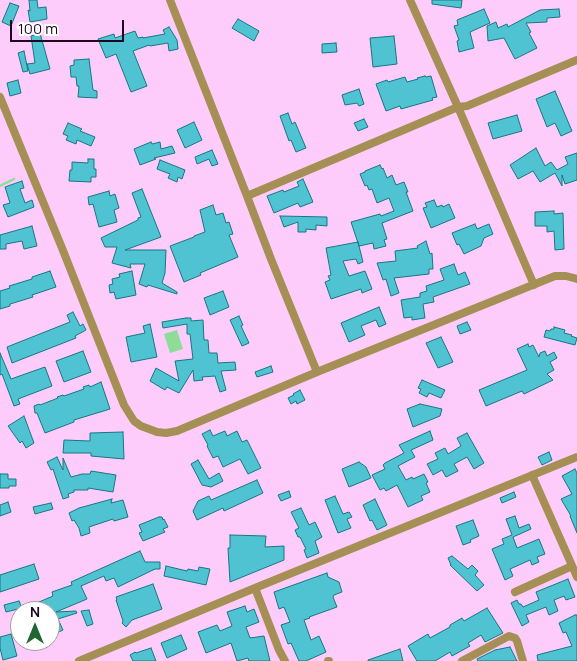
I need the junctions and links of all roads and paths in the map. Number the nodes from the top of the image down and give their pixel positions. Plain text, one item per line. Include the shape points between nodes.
1 (170, 0) edge
2 (410, 0) edge
3 (577, 60) edge
4 (0, 97) edge
5 (458, 107) junction
6 (248, 196) junction
7 (577, 279) edge
8 (534, 285) junction
9 (317, 372) junction
10 (577, 457) edge
11 (532, 475) junction
12 (572, 566) junction
13 (577, 577) edge
14 (255, 588) junction
15 (516, 592) dead end
16 (79, 661) edge
17 (285, 661) edge
18 (462, 661) edge
19 (523, 661) edge

1 - 6 street
2 - 5 street
3 - 5 street
4 - 9 street via 124,406 134,421 166,434
5 - 6 street
5 - 8 street
6 - 9 street via 270,259
7 - 8 street via 555,276
8 - 9 street
10 - 11 street
11 - 12 street
11 - 14 street
12 - 13 street
12 - 15 street
14 - 16 street
14 - 17 street
18 - 19 street via 508,636 517,641

